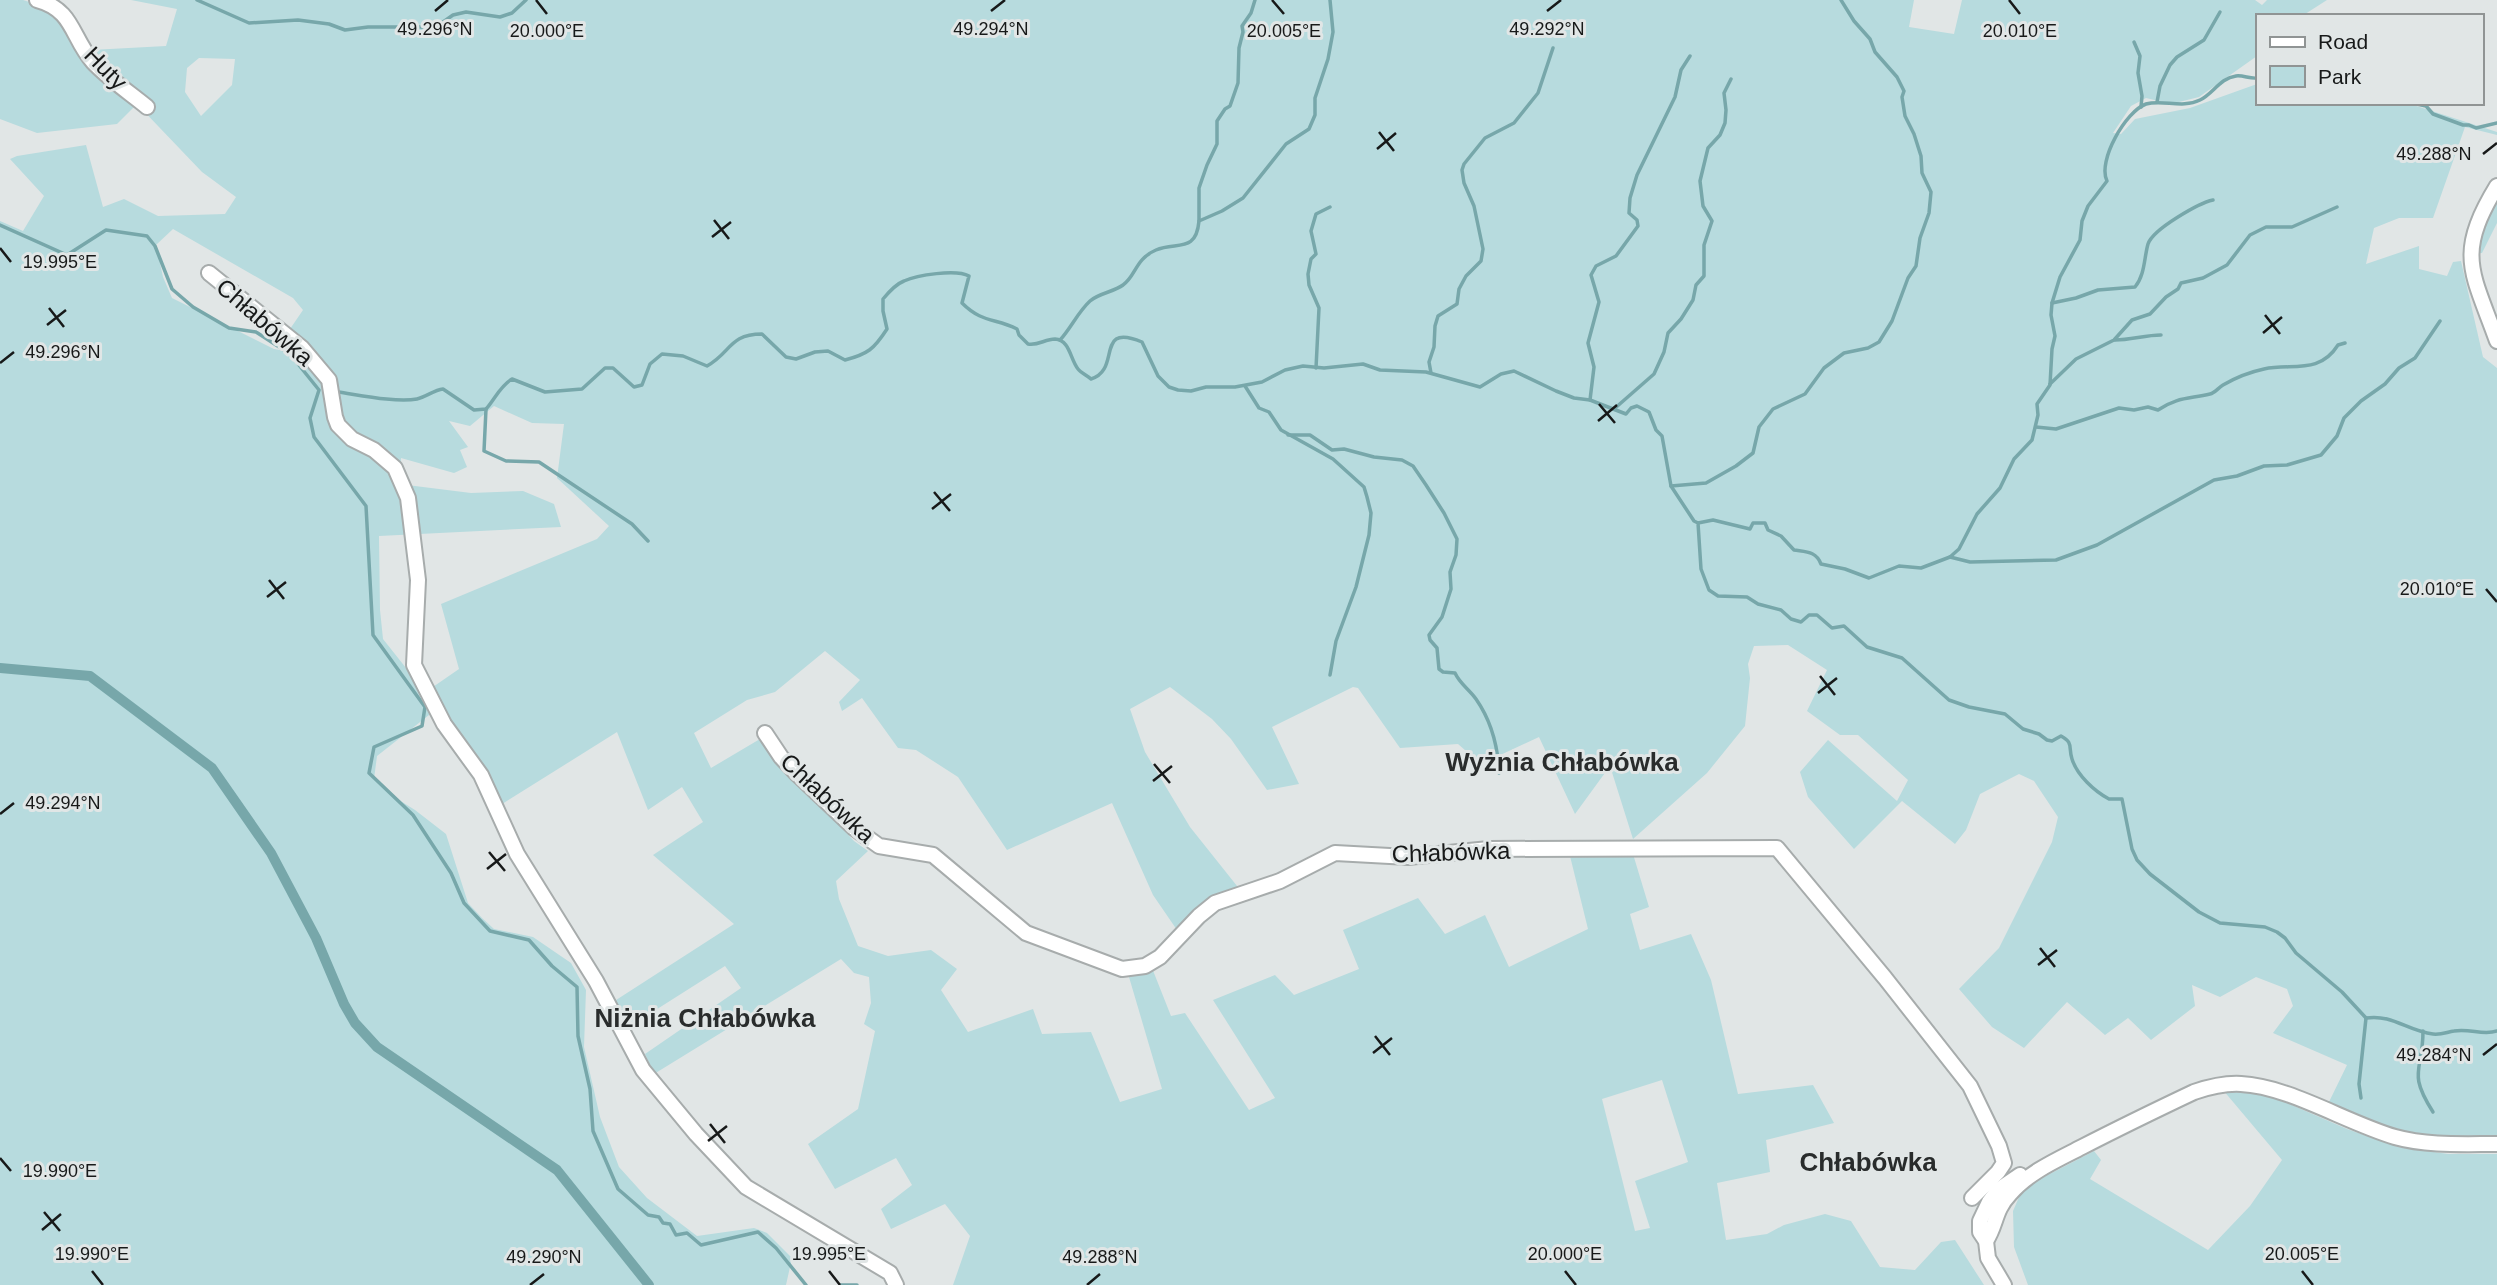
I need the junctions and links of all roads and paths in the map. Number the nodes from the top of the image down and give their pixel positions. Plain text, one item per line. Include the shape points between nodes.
1 (37, 0) edge
2 (148, 107) dead end
3 (2497, 186) edge
4 (209, 273) dead end
5 (2497, 341) edge
6 (765, 733) dead end
7 (2497, 1144) edge
8 (1972, 1198) dead end
9 (896, 1285) edge
10 (2004, 1285) edge

1 - 2 street, Huty via 64,14 94,63
3 - 5 street via 2472,234 2471,264
4 - 9 street, Chłabówka via 302,348 329,380 338,425 396,468 408,498 418,580 414,665 444,724 481,775 517,854 596,981 643,1070 746,1188 890,1273
6 - 8 street, Chłabówka via 797,774 879,846 933,855 1026,933 1122,969 1145,967 1160,957 1216,903 1280,881 1335,853 1408,857 1489,849 1777,848 1976,1095 2004,1163
7 - 10 street via 2403,1139 2271,1089 2235,1083 2194,1092 2008,1182 1992,1198 1980,1232 1990,1264

